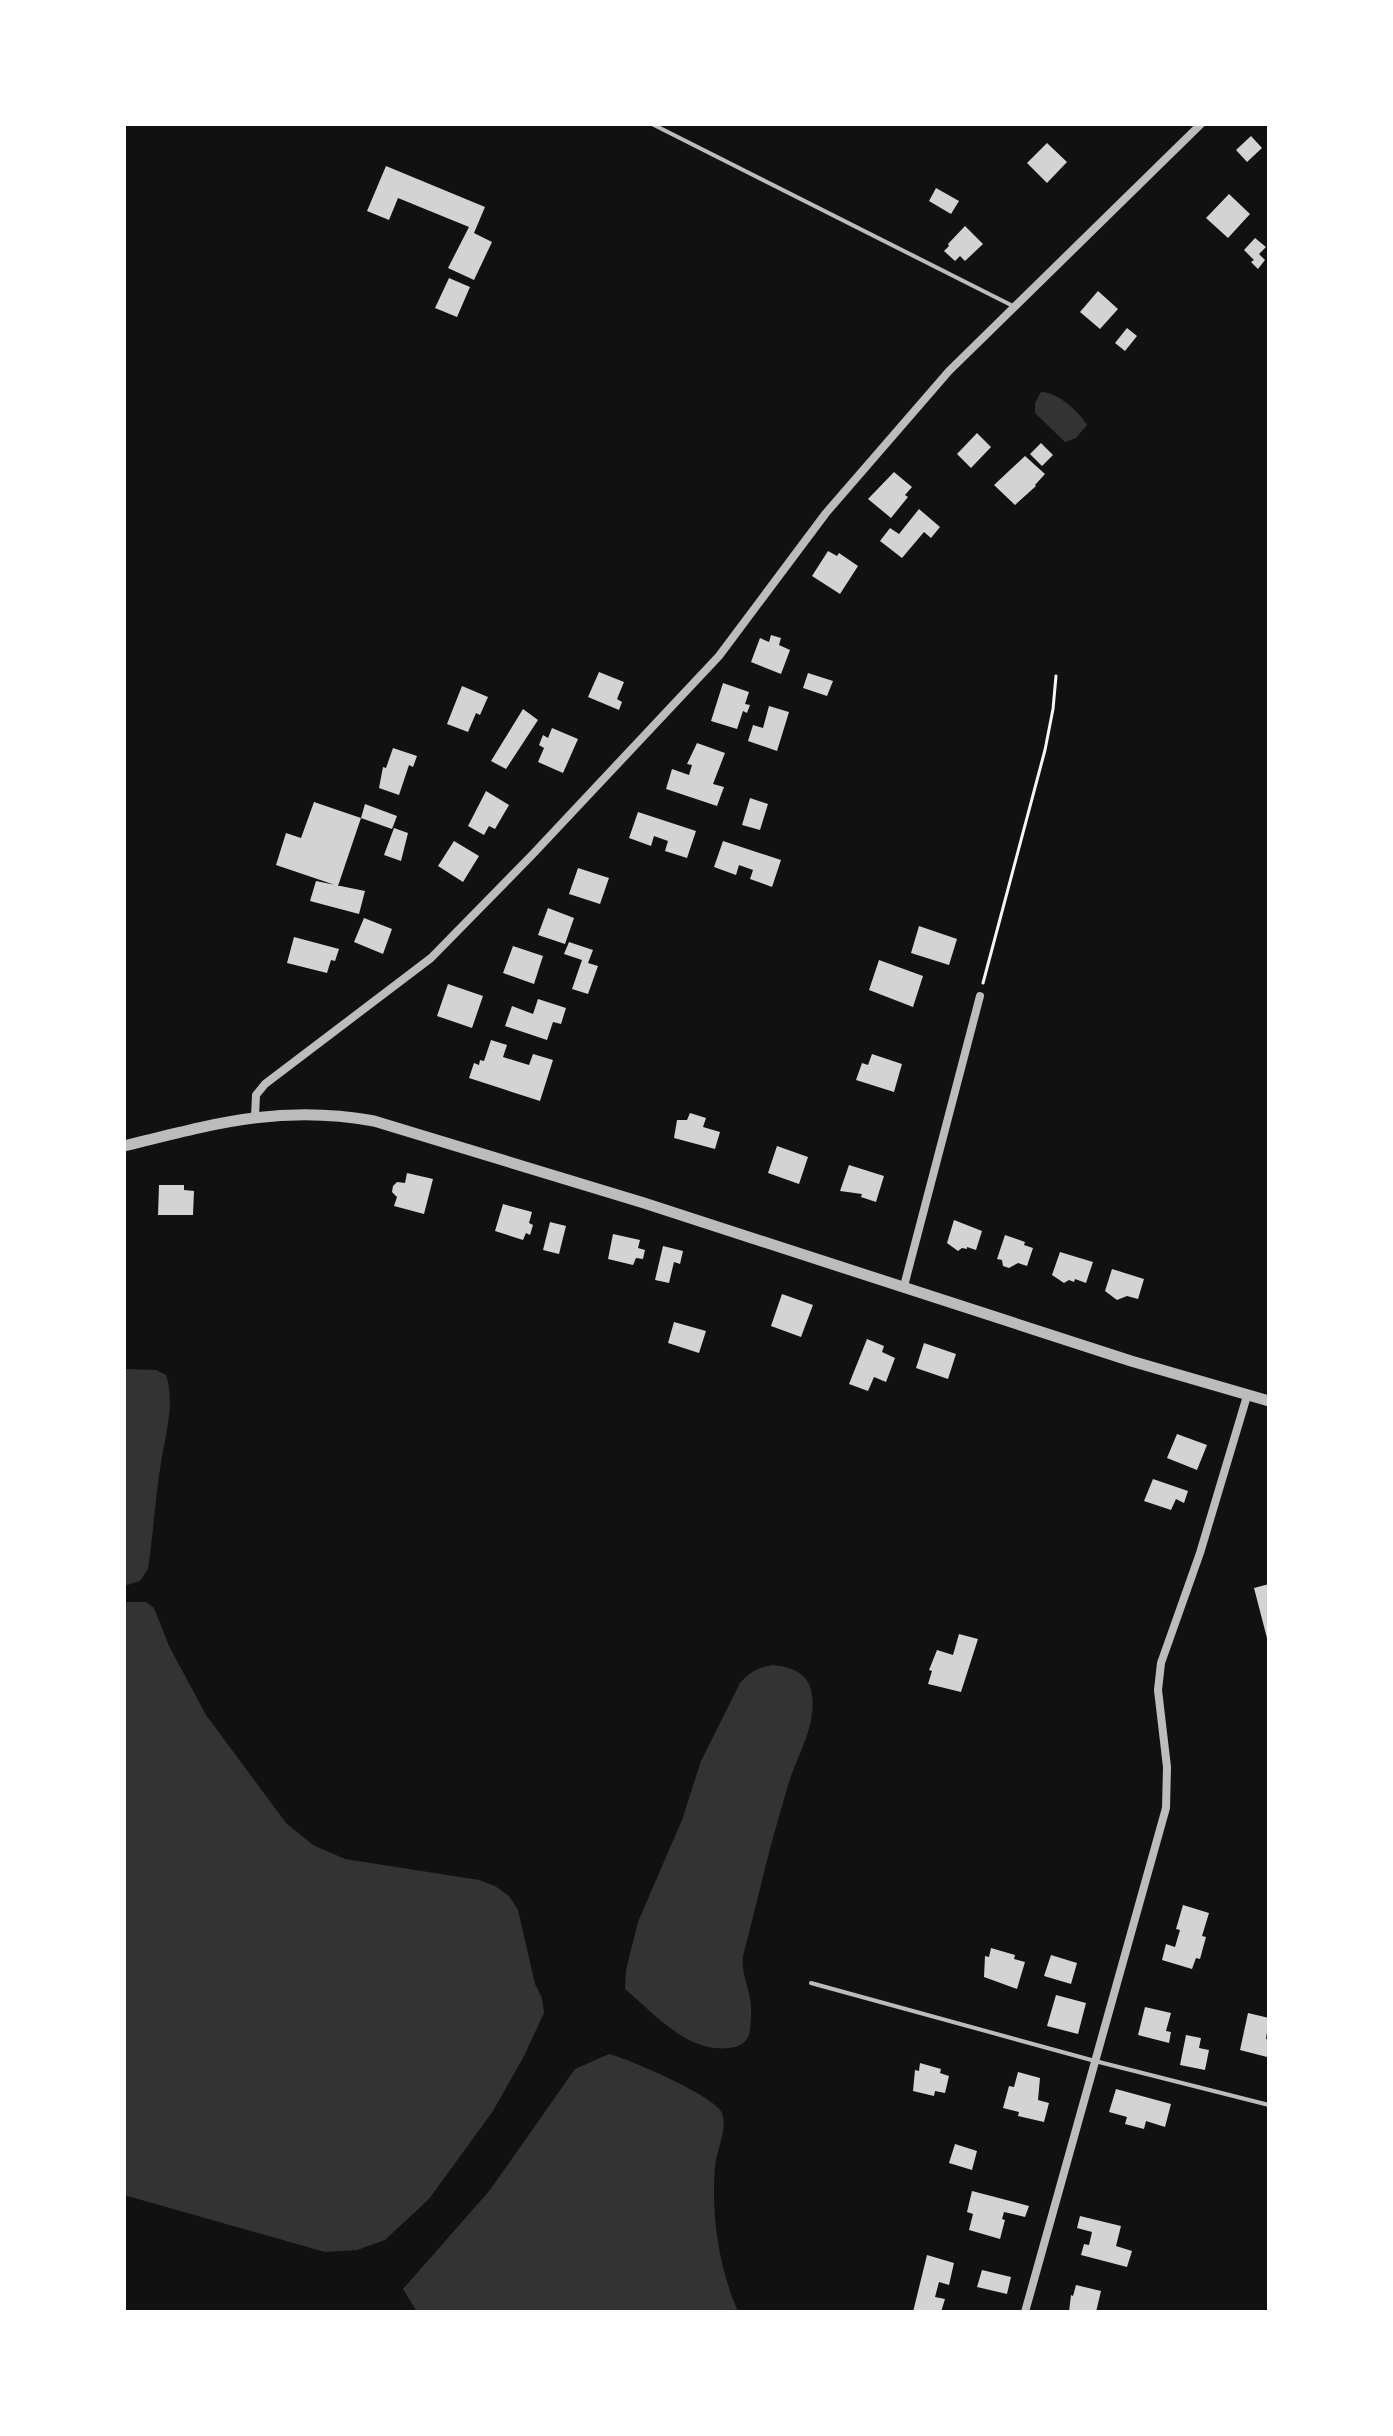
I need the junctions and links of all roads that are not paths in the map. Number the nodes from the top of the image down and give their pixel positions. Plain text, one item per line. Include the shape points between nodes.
1 (652, 124) edge
2 (1201, 124) edge
3 (1015, 308) junction
4 (980, 996) road end
5 (255, 1116) junction
6 (124, 1146) edge
7 (904, 1286) junction
8 (1247, 1396) junction
9 (1269, 1401) edge
10 (811, 1983) dead end
11 (1095, 2061) junction
12 (1269, 2105) edge
13 (1025, 2312) edge

1 - 3 lane
2 - 3 street
3 - 5 street via 949,371 826,513 719,656 532,855 431,958 265,1084 256,1095
4 - 7 street
5 - 6 street
5 - 7 street via 307,1113 374,1121
7 - 8 street
8 - 9 street
8 - 11 street via 1161,1663 1166,1808
10 - 11 lane
11 - 12 lane
11 - 13 street

